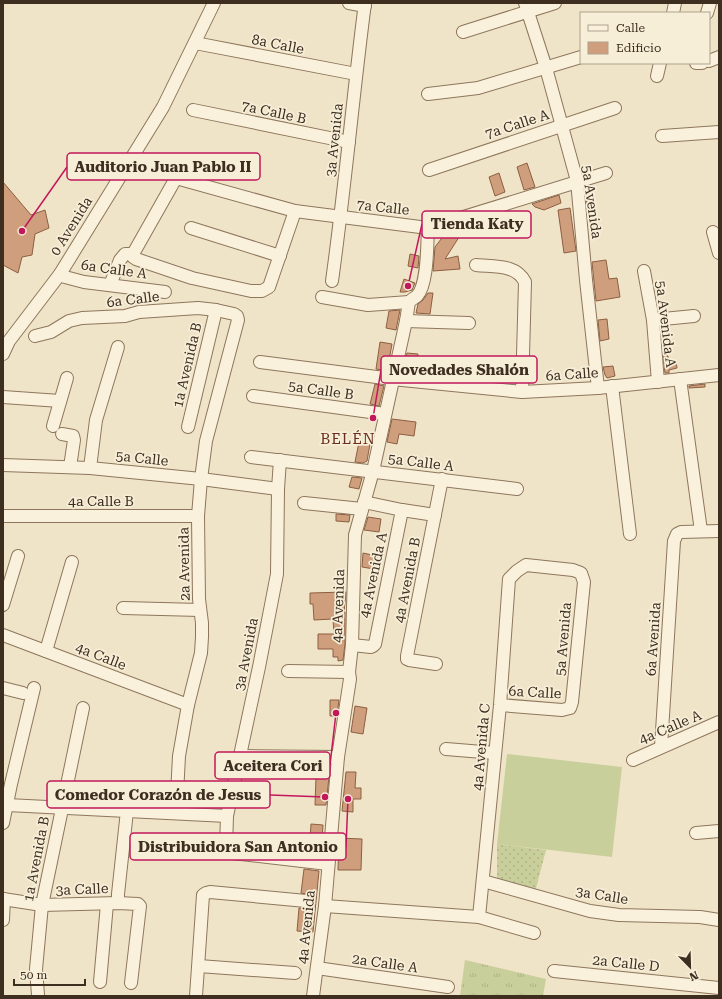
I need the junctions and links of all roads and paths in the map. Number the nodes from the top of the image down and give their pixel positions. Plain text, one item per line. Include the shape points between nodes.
1 (214, 3) edge
2 (349, 3) edge
3 (555, 3) edge
4 (365, 4) edge
5 (526, 7) edge
6 (463, 32) dead end
7 (195, 43) junction
8 (580, 57) edge
9 (660, 64) edge
10 (546, 68) junction
11 (356, 74) junction
12 (657, 76) dead end
13 (428, 94) dead end
14 (615, 108) dead end
15 (193, 110) dead end
16 (561, 126) junction
17 (719, 132) edge
18 (662, 136) dead end
19 (349, 142) junction
20 (180, 160) dead end
21 (429, 170) dead end
22 (606, 173) dead end
23 (176, 178) junction
24 (577, 181) junction
25 (295, 211) junction
26 (341, 218) junction
27 (190, 228) dead end
28 (428, 228) junction
29 (713, 232) dead end
30 (719, 253) edge
31 (133, 254) junction
32 (280, 256) junction
33 (476, 265) dead end
34 (644, 271) dead end
35 (60, 274) junction
36 (332, 281) dead end
37 (110, 285) junction
38 (165, 292) dead end
39 (322, 297) dead end
40 (409, 302) junction
41 (216, 310) junction
42 (236, 316) joint
43 (694, 316) dead end
44 (653, 320) junction
45 (406, 322) junction
46 (469, 323) dead end
47 (35, 336) dead end
48 (118, 347) dead end
49 (3, 354) edge
50 (260, 362) dead end
51 (719, 375) edge
52 (67, 378) dead end
53 (392, 379) junction
54 (680, 379) junction
55 (658, 382) junction
56 (612, 386) junction
57 (598, 388) junction
58 (522, 392) junction
59 (253, 396) dead end
60 (3, 397) edge
61 (60, 401) junction
62 (385, 414) junction
63 (188, 427) dead end
64 (251, 457) dead end
65 (280, 460) junction
66 (3, 465) edge
67 (70, 467) junction
68 (90, 468) junction
69 (373, 471) junction
70 (201, 479) junction
71 (442, 479) junction
72 (278, 489) junction
73 (517, 489) dead end
74 (304, 503) dead end
75 (363, 505) junction
76 (402, 510) junction
77 (435, 515) junction
78 (3, 516) edge
79 (198, 516) junction
80 (701, 531) junction
81 (719, 531) edge
82 (630, 534) dead end
83 (18, 556) dead end
84 (72, 562) dead end
85 (581, 573) joint
86 (3, 605) edge
87 (123, 608) dead end
88 (200, 610) junction
89 (3, 635) edge
90 (352, 646) junction
91 (46, 651) junction
92 (436, 664) dead end
93 (288, 671) dead end
94 (349, 672) junction
95 (3, 688) edge
96 (188, 705) junction
97 (500, 705) junction
98 (83, 708) dead end
99 (570, 708) joint
100 (719, 722) edge
101 (661, 747) junction
102 (446, 749) dead end
103 (495, 753) junction
104 (240, 756) junction
105 (338, 757) junction
106 (634, 760) dead end
107 (7, 783) edge
108 (8, 805) junction
109 (62, 807) junction
110 (127, 811) junction
111 (176, 813) junction
112 (227, 816) junction
113 (3, 823) edge
114 (719, 831) edge
115 (696, 833) dead end
116 (328, 864) junction
117 (483, 881) junction
118 (3, 899) edge
119 (306, 901) dead end
120 (112, 903) junction
121 (42, 905) junction
122 (325, 906) junction
123 (479, 917) junction
124 (3, 920) edge
125 (719, 920) edge
126 (534, 933) dead end
127 (198, 966) junction
128 (317, 968) junction
129 (554, 971) dead end
130 (294, 973) dead end
131 (100, 982) dead end
132 (131, 983) dead end
133 (448, 987) dead end
134 (719, 988) edge
135 (38, 995) dead end
136 (196, 996) edge
137 (313, 996) edge

1 - 7 street, 0 Avenida
2 - 4 street
3 - 5 street
4 - 11 street, 3a Avenida
5 - 6 street
5 - 10 street, 5a Avenida
7 - 11 street, 8a Calle
7 - 35 street, 0 Avenida via 163,107
8 - 10 street
9 - 12 street
10 - 13 street via 478,88
10 - 16 street, 5a Avenida
11 - 19 street, 3a Avenida
14 - 16 street, 7a Calle A
15 - 19 street, 7a Calle B
16 - 21 street, 7a Calle A
16 - 24 street, 5a Avenida
17 - 18 street
19 - 26 street, 3a Avenida
20 - 23 street
22 - 24 street, 7a Calle
23 - 25 street, 7a Calle
23 - 31 street
24 - 28 street, 7a Calle
24 - 57 street, 5a Avenida
25 - 26 street, 7a Calle
25 - 32 street
26 - 28 street, 7a Calle
26 - 36 street, 3a Avenida
27 - 32 street
28 - 40 street via 423,286 417,296
29 - 30 street
31 - 32 street via 136,259 192,278 251,291 262,291 269,287
31 - 37 street via 125,254 120,260
33 - 58 street via 512,269 521,275 524,282
34 - 44 street, 5a Avenida A
35 - 37 street, 6a Calle A via 84,282
35 - 49 street, 0 Avenida via 8,341
37 - 38 street, 6a Calle A
39 - 40 street via 368,304
40 - 45 street, 4a Avenida
41 - 42 street, 6a Calle
41 - 47 street, 6a Calle via 198,308 82,318
41 - 63 street, 1a Avenida B
42 - 70 street, 2a Avenida via 238,320 206,442
43 - 44 street
44 - 55 street, 5a Avenida A
45 - 46 street
45 - 53 street, 4a Avenida
48 - 68 street via 96,420
50 - 53 street, 6a Calle
51 - 54 street, 6a Calle
52 - 61 street
53 - 58 street, 6a Calle
53 - 62 street, 4a Avenida
54 - 55 street, 6a Calle
54 - 80 street
55 - 56 street, 6a Calle
56 - 57 street, 6a Calle
56 - 82 street
57 - 58 street, 6a Calle
59 - 62 street, 5a Calle B
60 - 61 street
61 - 67 street via 58,430 73,436 74,440
62 - 69 street, 4a Avenida
64 - 65 street, 5a Calle A
65 - 69 street, 5a Calle A
65 - 72 street, 3a Avenida
66 - 67 street, 5a Calle
67 - 68 street, 5a Calle
68 - 70 street, 5a Calle
69 - 71 street, 5a Calle A
69 - 75 street, 4a Avenida
70 - 72 street, 5a Calle
70 - 79 street, 2a Avenida
71 - 73 street, 5a Calle A
71 - 77 street, 4a Avenida B
72 - 104 street, 3a Avenida via 277,574
74 - 75 street
75 - 76 street
75 - 90 street, 4a Avenida via 355,535
76 - 77 street
76 - 90 street, 4a Avenida A via 373,646
77 - 92 street, 4a Avenida B via 407,659
78 - 79 street, 4a Calle B
79 - 88 street, 2a Avenida
80 - 81 street
80 - 101 street, 6a Avenida via 681,532 674,541
83 - 86 street
84 - 91 street
85 - 97 street, 4a Avenida C via 526,565 509,579
85 - 99 street, 5a Avenida via 584,582
87 - 88 street
88 - 96 street, 2a Avenida via 201,653
89 - 91 street, 4a Calle
90 - 94 street, 4a Avenida
91 - 96 street, 4a Calle
93 - 94 street
94 - 105 street, 4a Avenida
95 - 107 street via 29,691
96 - 111 street, 2a Avenida via 179,756
97 - 99 street, 6a Calle via 562,710
97 - 103 street, 4a Avenida C
98 - 109 street, 1a Avenida B
100 - 101 street, 4a Calle A
101 - 106 street, 4a Calle A
102 - 103 street
103 - 117 street, 4a Avenida C
104 - 105 street
104 - 112 street, 3a Avenida
105 - 116 street, 4a Avenida
107 - 108 street
108 - 109 street
108 - 113 street
109 - 110 street
109 - 121 street, 1a Avenida B
110 - 111 street
110 - 120 street via 118,894
111 - 112 street
112 - 116 street, 3a Avenida via 228,851
114 - 115 street
116 - 122 street, 4a Avenida
117 - 123 street, 4a Avenida C
117 - 125 street, 3a Calle via 590,911
118 - 121 street, 3a Calle
118 - 124 street
119 - 127 street via 206,893 203,896
120 - 121 street, 3a Calle
120 - 131 street
120 - 132 street, 3a Calle via 140,906
121 - 135 street, 1a Avenida B via 36,970
122 - 123 street
122 - 128 street, 4a Avenida
123 - 126 street
127 - 130 street
127 - 136 street
128 - 133 street, 2a Calle A
128 - 137 street, 4a Avenida
129 - 134 street, 2a Calle D

